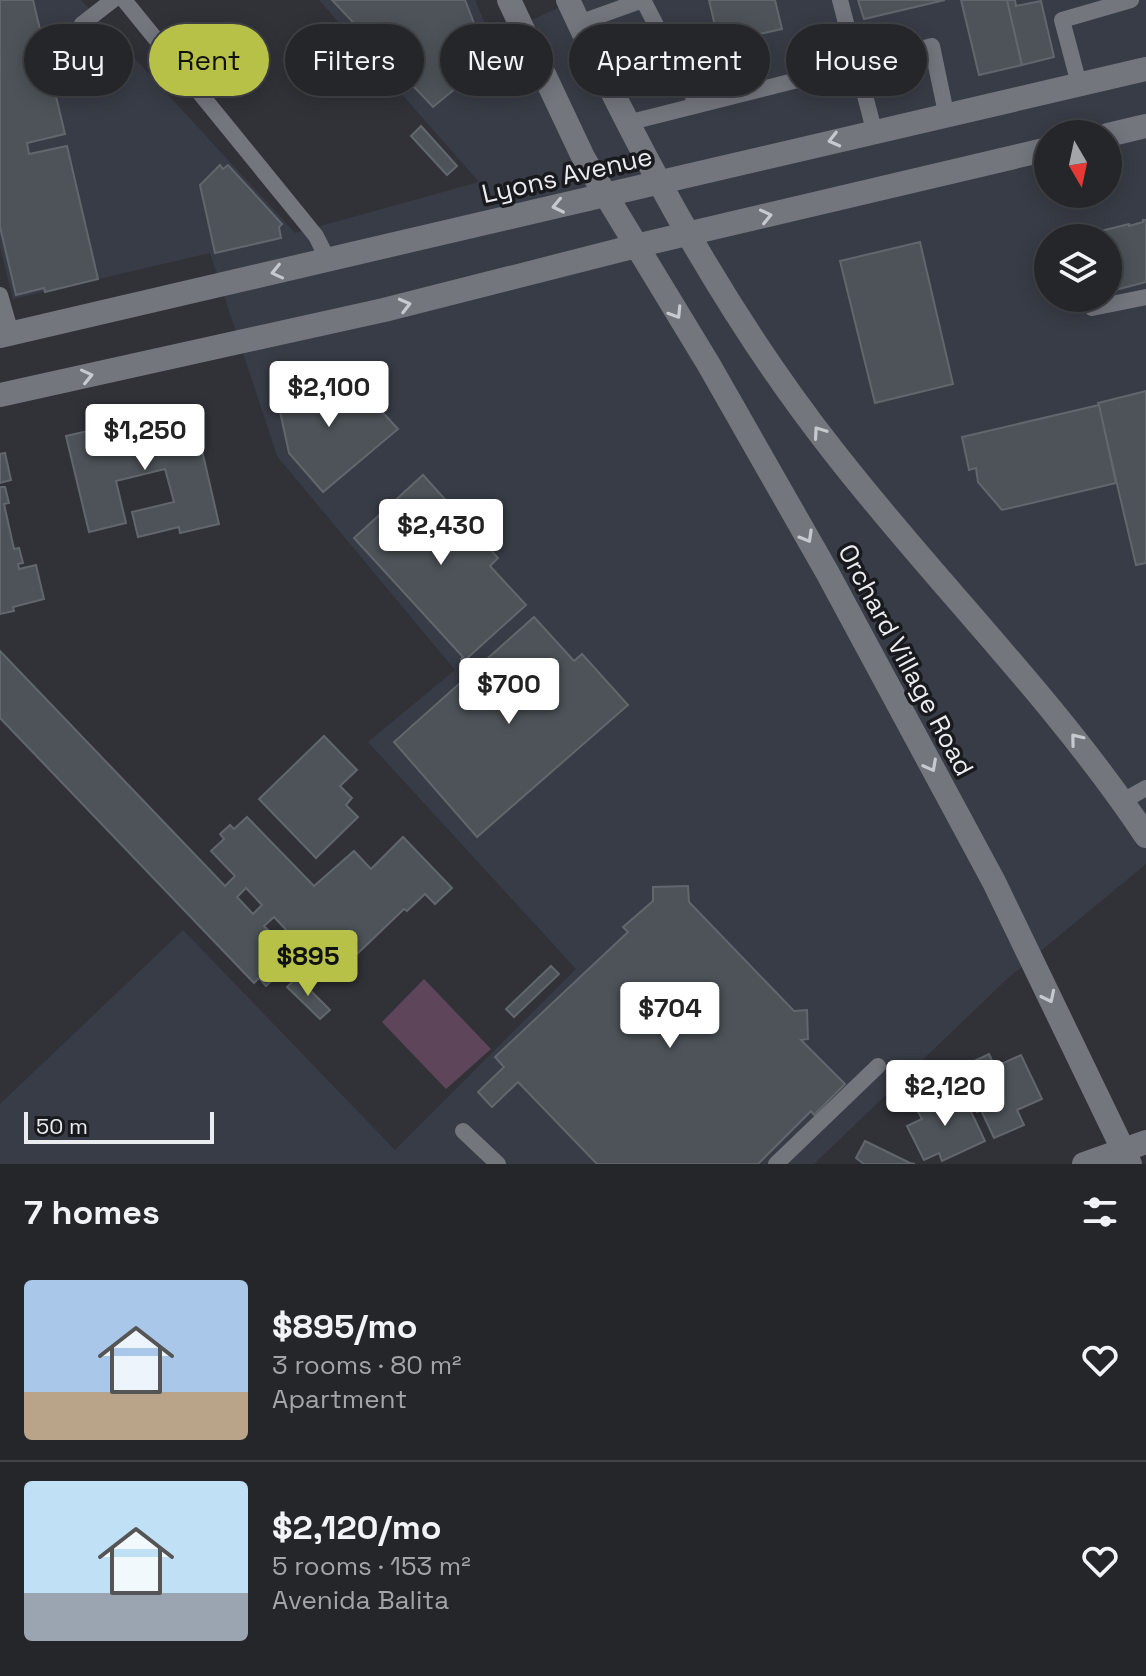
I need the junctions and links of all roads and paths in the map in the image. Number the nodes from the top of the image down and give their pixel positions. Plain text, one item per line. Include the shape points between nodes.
1 (113, 0) edge
2 (124, 0) edge
3 (509, 0) edge
4 (568, 0) edge
5 (840, 0) edge
6 (1131, 0) edge
7 (579, 23) junction
8 (82, 24) edge
9 (846, 24) edge
10 (927, 47) edge
11 (1146, 69) edge
12 (786, 81) edge
13 (1079, 84) junction
14 (865, 96) edge
15 (697, 104) junction
16 (946, 113) junction
17 (627, 123) junction
18 (1146, 126) edge
19 (874, 130) junction
20 (1122, 132) edge
21 (1034, 152) edge
22 (661, 183) junction
23 (605, 197) junction
24 (690, 235) junction
25 (636, 246) junction
26 (328, 260) junction
27 (0, 295) edge
28 (1146, 297) edge
29 (1122, 302) edge
30 (5, 334) edge
31 (0, 395) edge
32 (1146, 788) edge
33 (1123, 801) junction
34 (1146, 836) edge
35 (878, 1066) dead end
36 (463, 1131) dead end
37 (1133, 1152) edge
38 (498, 1164) edge
39 (776, 1164) edge
40 (1084, 1164) edge

1 - 8 lane
2 - 26 lane via 308,225
3 - 23 main road, Orchard Village Road
4 - 7 main road, Orchard Village Road
5 - 9 lane
6 - 13 lane via 1062,20
7 - 15 lane via 643,0
7 - 17 main road, Orchard Village Road
10 - 16 lane via 932,46
11 - 13 main road, Lyons Avenue
12 - 15 lane
13 - 16 main road, Lyons Avenue
14 - 19 lane
15 - 17 lane
16 - 19 main road, Lyons Avenue
17 - 22 main road, Orchard Village Road
18 - 20 main road
19 -> 22 main road, Lyons Avenue
24 -> 21 main road
22 - 23 main road, Lyons Avenue
22 - 24 main road, Orchard Village Road
23 - 25 main road, Orchard Village Road
23 -> 26 main road, Lyons Avenue
24 - 25 main road
33 -> 24 main road, Orchard Village Road via 833,451 718,288
31 -> 25 main road via 384,310
25 -> 37 main road, Orchard Village Road via 835,586
26 -> 30 main road, Lyons Avenue
27 - 30 lane
28 - 29 lane
32 - 33 lane
33 - 34 main road, Orchard Village Road
35 - 39 lane
36 - 38 lane
37 - 40 main road

